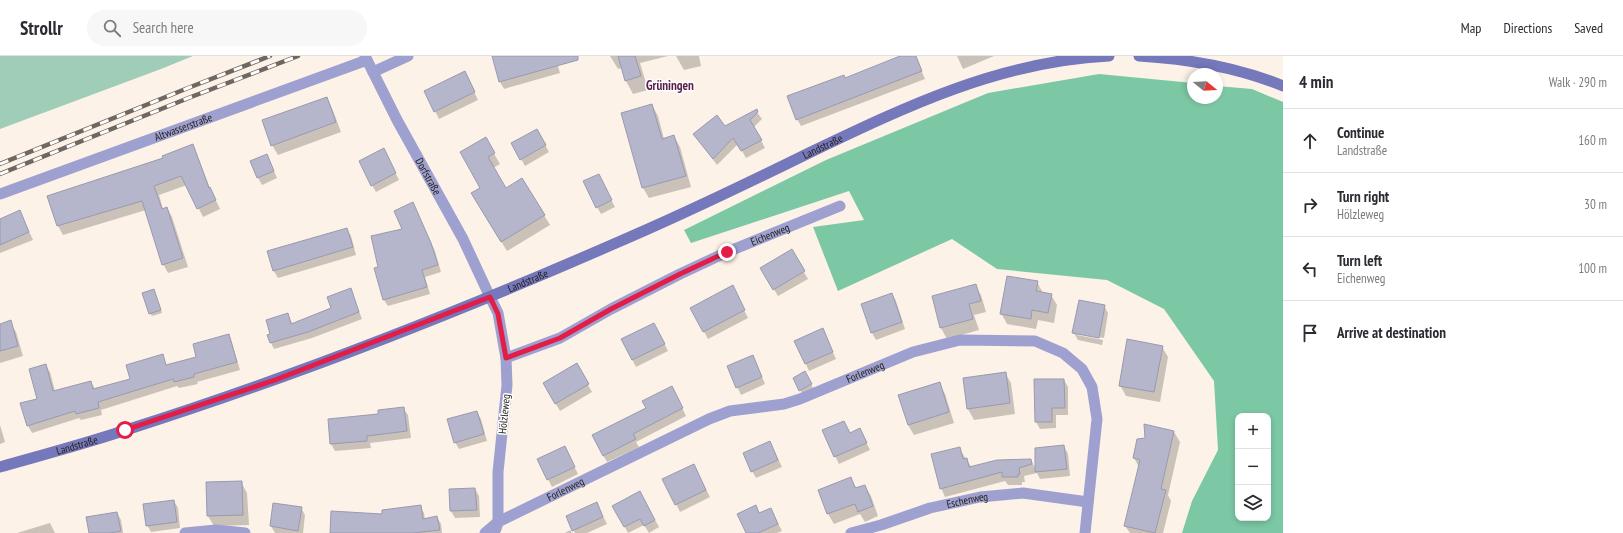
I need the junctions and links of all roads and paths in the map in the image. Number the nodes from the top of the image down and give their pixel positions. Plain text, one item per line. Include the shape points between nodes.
1 (408, 56) edge
2 (1109, 56) edge
3 (1139, 56) edge
4 (366, 58) edge
5 (373, 72) junction
6 (1283, 86) edge
7 (0, 194) edge
8 (840, 206) dead end
9 (490, 297) junction
10 (506, 358) junction
11 (0, 467) edge
12 (1088, 502) junction
13 (497, 528) edge
14 (185, 533) edge
15 (244, 533) edge
16 (485, 533) edge
17 (851, 533) edge
18 (1085, 533) edge

1 - 5 street
2 - 9 main road, Landstraße via 1057,61 997,74 923,101 643,232
3 - 6 main road via 1207,63
4 - 5 street, Dorfstraße
4 - 7 street, Altwasserstraße
5 - 9 street, Dorfstraße via 463,239
8 - 10 street, Eichenweg via 707,261 611,309 560,338
9 - 10 street, Hölzleweg via 498,314
9 - 11 main road, Landstraße via 275,380 125,430
10 - 13 street, Hölzleweg via 507,385 498,472
12 - 13 street, Forlenweg via 1097,419 1092,388 1082,369 1063,353 1035,341 960,340 915,352 800,399 784,404 730,411 709,419
12 - 17 street, Eschenweg via 1023,493 980,497 930,508
12 - 18 street, Forlenweg
13 - 16 street, Forlenweg
14 - 15 street via 216,530

